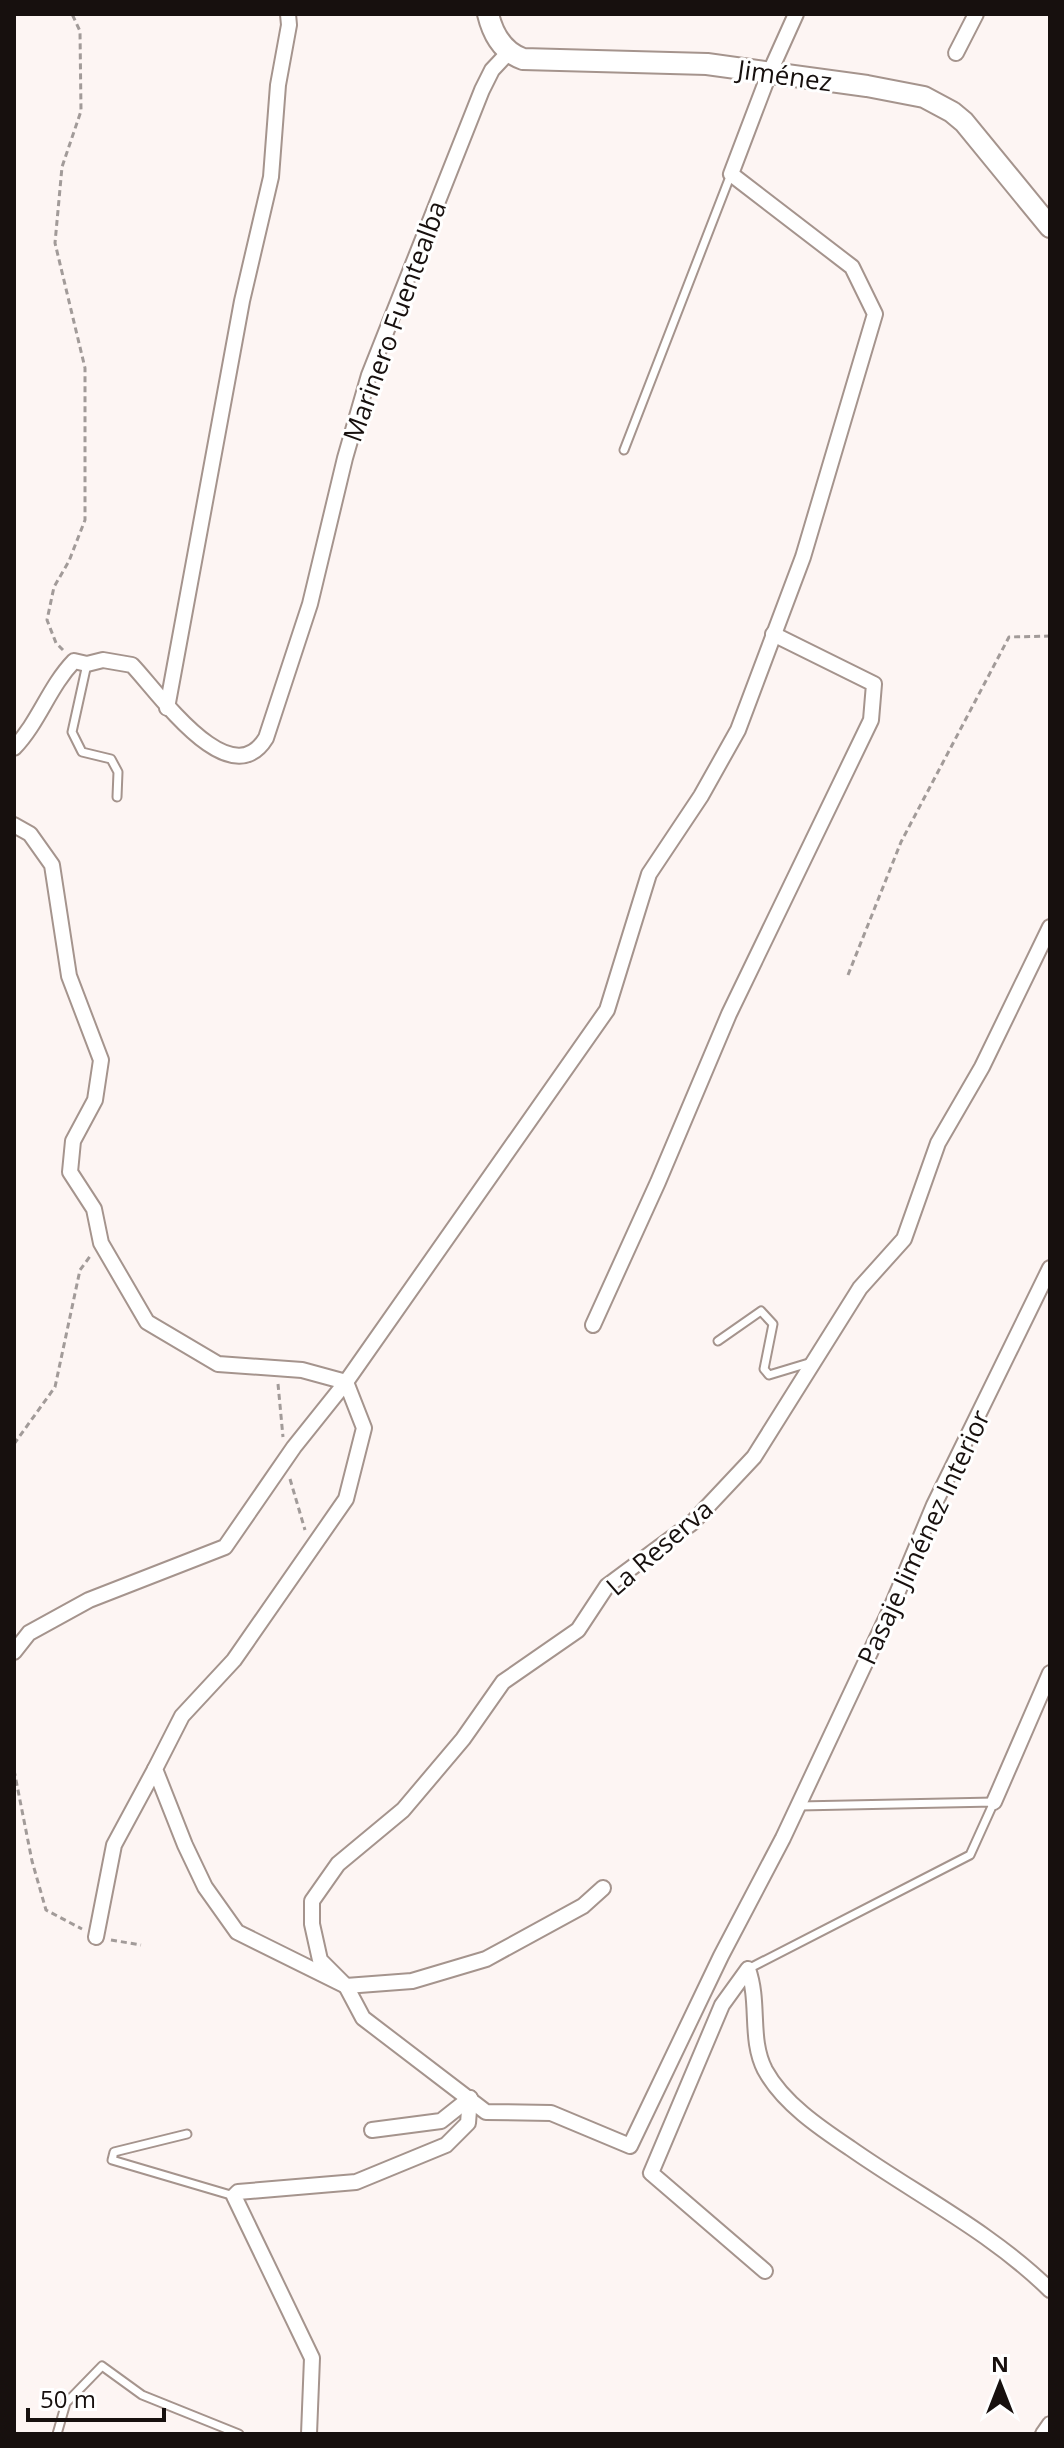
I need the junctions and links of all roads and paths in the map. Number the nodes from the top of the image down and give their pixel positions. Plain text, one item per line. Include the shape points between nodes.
1 (72, 14) edge
2 (288, 14) edge
3 (488, 14) edge
4 (796, 14) edge
5 (976, 14) edge
6 (508, 53) junction
7 (956, 53) dead end
8 (769, 74) junction
9 (731, 174) junction
10 (1050, 227) edge
11 (624, 450) dead end
12 (773, 634) junction
13 (1050, 636) edge
14 (81, 663) junction
15 (167, 708) junction
16 (14, 748) edge
17 (117, 797) dead end
18 (14, 825) edge
19 (1050, 927) edge
20 (848, 975) dead end
21 (101, 1243) junction
22 (1050, 1268) edge
23 (593, 1325) dead end
24 (718, 1341) dead end
25 (815, 1361) junction
26 (346, 1382) junction
27 (14, 1444) edge
28 (14, 1652) edge
29 (1050, 1673) edge
30 (155, 1769) junction
31 (14, 1770) edge
32 (994, 1802) junction
33 (797, 1806) junction
34 (603, 1888) dead end
35 (96, 1937) junction
36 (141, 1945) dead end
37 (748, 1969) junction
38 (346, 1986) junction
39 (470, 2098) junction
40 (372, 2130) dead end
41 (187, 2134) dead end
42 (234, 2196) junction
43 (765, 2271) dead end
44 (1050, 2290) edge
45 (1050, 2424) edge
46 (57, 2434) edge
47 (239, 2434) edge
48 (309, 2434) edge
49 (1043, 2434) edge

1 - 14 path via 80,31 81,111 62,167 55,243 85,368 85,520 54,587 47,620 56,643
2 - 15 street via 271,177 242,301
3 - 6 street
4 - 8 street
5 - 7 street
6 - 8 street, Jiménez via 545,61 707,64
6 - 15 street, Marinero Fuentealba via 482,90 369,375 310,604 266,738 258,752 240,758 221,752
8 - 9 street
8 - 10 street, Jiménez via 899,91 938,103 964,122
9 - 11 lane
9 - 12 street via 852,267 875,314 803,557
12 - 23 street via 874,684 871,720 729,1014
12 - 26 street via 738,730 649,874 607,1010
13 - 20 path via 1009,637 901,842
14 - 15 street via 132,665
14 - 16 street via 60,676
14 - 17 lane via 72,732 82,752 111,759 118,772
18 - 21 street via 30,834 52,865 69,976 101,1060 95,1100 73,1141 70,1172 94,1209
19 - 25 street, La Reserva via 982,1067 938,1143 904,1239 860,1288
21 - 26 street via 147,1322 218,1364 302,1370
21 - 27 path via 80,1270 55,1387
22 - 33 street, Pasaje Jiménez Interior via 934,1505
24 - 25 lane via 761,1311 773,1324 764,1369 769,1375
25 - 38 street, La Reserva via 754,1457 692,1523 607,1586 578,1630 503,1682 403,1810 338,1864 312,1901 312,1924 320,1960
26 - 28 street via 225,1547 89,1600 29,1633
26 - 30 street via 364,1428 346,1499 234,1660 182,1716
29 - 32 street
30 - 35 street via 114,1845
30 - 38 street via 205,1887 237,1932
31 - 35 path via 46,1910
32 - 33 lane
32 - 37 lane via 970,1855
33 - 39 street, Pasaje Jiménez Interior via 630,2146 551,2113 486,2112
34 - 38 street via 583,1906 486,1959 412,1981
35 - 36 path
37 - 43 street via 722,2005 651,2173
37 - 44 street via 756,2001 756,2045 765,2070 786,2097 827,2132 1013,2256
38 - 39 street, La Reserva via 363,2018
39 - 40 street via 441,2121
39 - 42 street via 468,2123 446,2145 356,2182
41 - 42 lane via 114,2152 112,2160
42 - 48 street via 312,2358
45 - 49 street
46 - 47 lane via 66,2403 102,2366 142,2395

